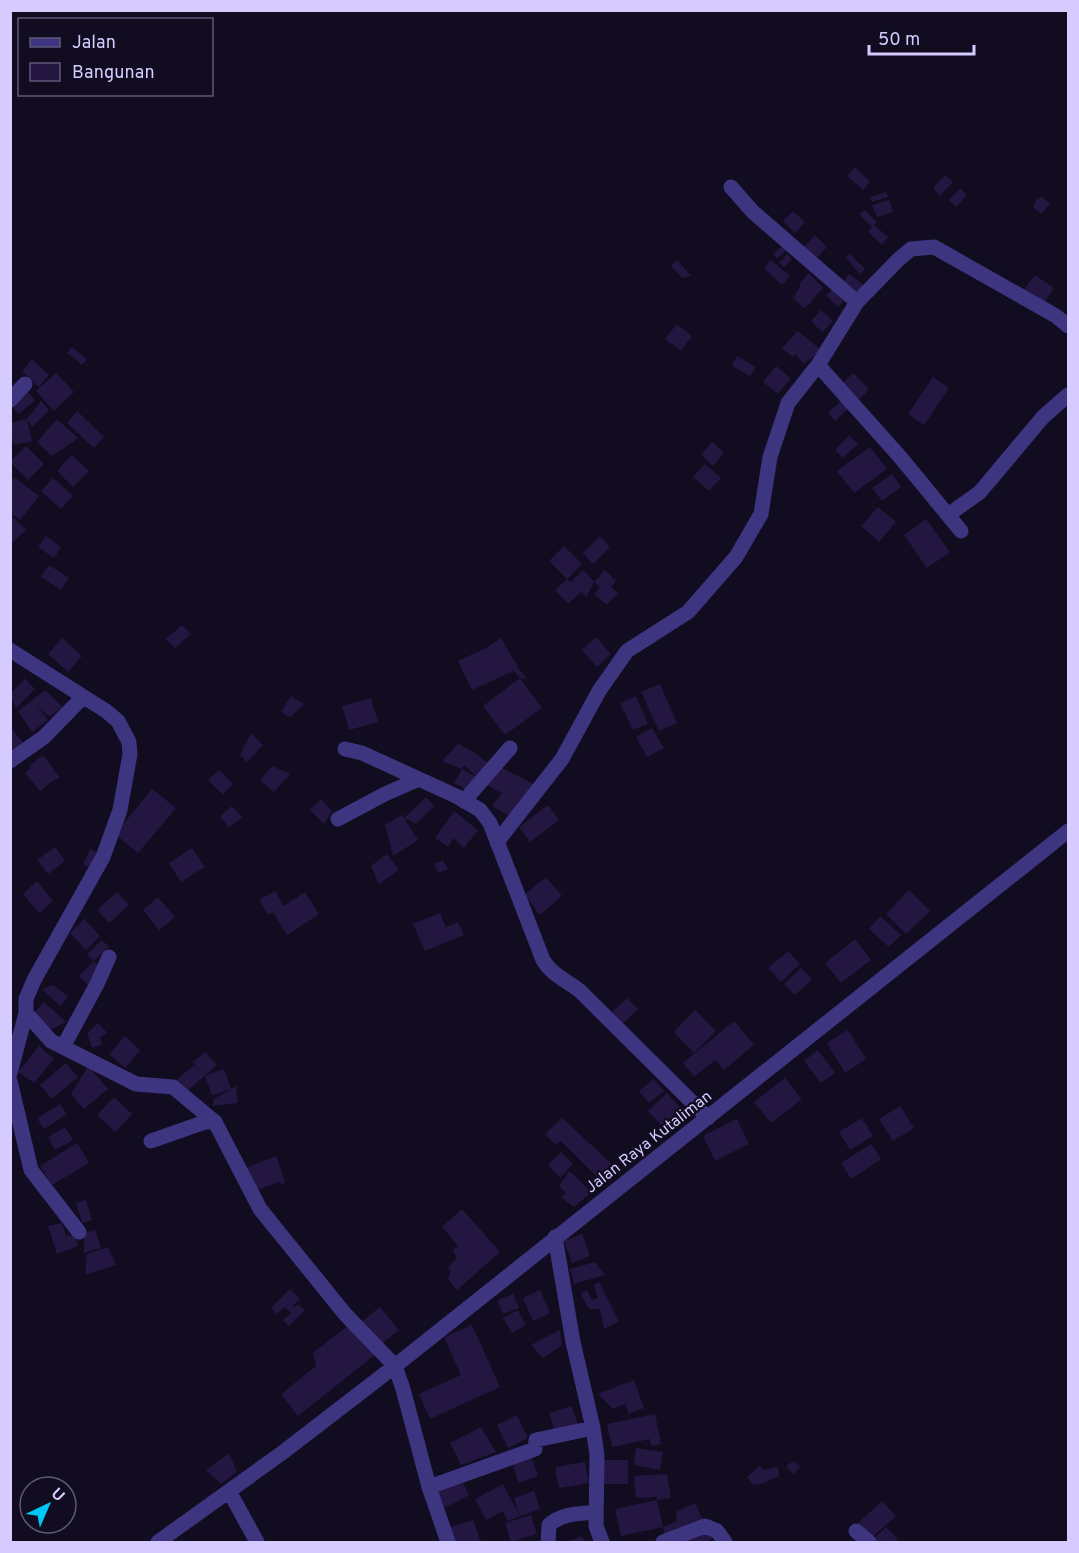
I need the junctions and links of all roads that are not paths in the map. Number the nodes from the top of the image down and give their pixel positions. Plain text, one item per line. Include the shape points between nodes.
1 (731, 187) dead end
2 (857, 302) junction
3 (1068, 326) edge
4 (818, 365) junction
5 (25, 384) dead end
6 (1068, 395) edge
7 (10, 400) edge
8 (948, 515) junction
9 (961, 531) dead end
10 (10, 650) edge
11 (83, 697) junction
12 (345, 748) dead end
13 (510, 748) dead end
14 (10, 761) edge
15 (419, 779) junction
16 (464, 801) junction
17 (338, 819) dead end
18 (1068, 831) edge
19 (497, 842) junction
20 (109, 957) dead end
21 (26, 1013) junction
22 (63, 1047) junction
23 (10, 1073) edge
24 (10, 1082) edge
25 (708, 1118) junction
26 (215, 1122) junction
27 (151, 1141) dead end
28 (79, 1232) dead end
29 (555, 1237) junction
30 (395, 1366) junction
31 (593, 1428) junction
32 (429, 1487) junction
33 (229, 1491) junction
34 (596, 1512) junction
35 (856, 1531) dead end
36 (158, 1542) edge
37 (257, 1542) edge
38 (448, 1542) edge
39 (548, 1542) edge
40 (602, 1542) edge
41 (663, 1542) edge
42 (725, 1542) edge
43 (869, 1542) edge

1 - 2 street via 753,212
2 - 3 street via 911,249 934,247
2 - 4 street
4 - 8 street
4 - 19 street via 788,404 770,457 761,514 736,557 688,612 627,651 599,691 562,759
5 - 7 street
6 - 8 street via 1042,417 980,492
8 - 9 street
10 - 11 street
11 - 14 street via 44,737
11 - 21 street via 106,711 124,730 130,754 126,777 120,810 103,857 34,980 26,999
12 - 15 street
13 - 16 street
15 - 16 street
15 - 17 street
16 - 19 street via 480,810
18 - 25 street, Jalan Raya Kutaliman
19 - 25 street via 549,969 580,991
20 - 22 street
21 - 22 street via 51,1041
21 - 23 street
22 - 26 street via 136,1084 173,1087
24 - 28 street via 31,1170
25 - 29 street, Jalan Raya Kutaliman
26 - 27 street
26 - 30 street via 260,1209 345,1314
29 - 30 street, Jalan Raya Kutaliman
29 - 31 street
30 - 32 street
30 - 33 street, Jalan Raya Kutaliman
31 - 32 street via 536,1440 535,1449
31 - 34 street via 597,1455
32 - 38 street
33 - 36 street, Jalan Raya Kutaliman
33 - 37 street
34 - 39 street via 556,1518 549,1525
34 - 40 street
35 - 43 street
41 - 42 street via 705,1526 717,1531

